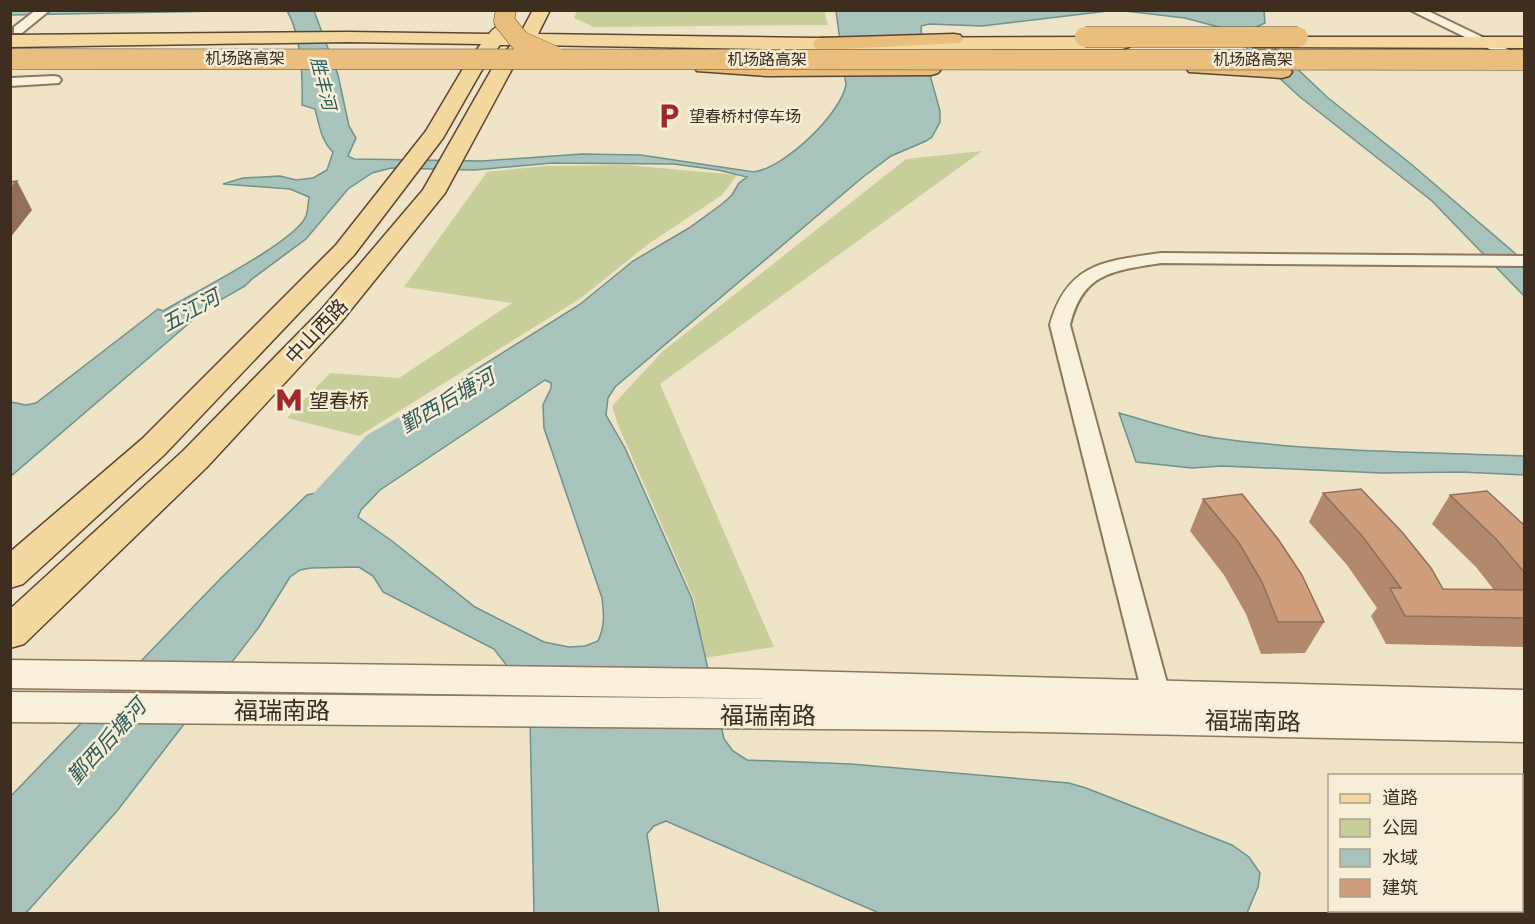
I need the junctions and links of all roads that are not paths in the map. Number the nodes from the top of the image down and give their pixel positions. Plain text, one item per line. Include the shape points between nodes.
1 (506, 10) edge
2 (519, 10) edge
3 (542, 10) edge
4 (1416, 10) edge
5 (1434, 10) edge
6 (42, 12) edge
7 (14, 35) edge
8 (494, 38) junction
9 (526, 39) junction
10 (1524, 42) edge
11 (1495, 43) junction
12 (819, 44) junction
13 (10, 48) edge
14 (1524, 52) edge
15 (10, 59) edge
16 (1524, 63) edge
17 (10, 67) edge
18 (474, 67) junction
19 (503, 67) junction
20 (702, 67) junction
21 (1282, 72) junction
22 (54, 81) dead end
23 (10, 82) edge
24 (1524, 261) edge
25 (10, 574) edge
26 (10, 633) edge
27 (10, 674) edge
28 (465, 695) junction
29 (1524, 704) edge
30 (21, 707) edge
31 (1159, 707) junction
32 (1524, 727) edge

1 - 21 highway, bridge via 504,21 520,41 548,54 594,68 640,72 1142,77
2 - 8 main road, 中山西路
3 - 9 main road, 中山西路
4 - 11 street
5 - 11 street
6 - 7 street
7 - 8 main road
8 - 9 main road
8 - 18 main road, 中山西路
9 - 12 main road
9 - 19 main road, 中山西路
10 - 11 main road
10 - 12 highway, bridge via 1190,35
11 - 12 main road
11 - 14 street
11 - 16 street
13 - 14 highway, 机场路高架, bridge
15 - 16 highway, 机场路高架, bridge
16 - 20 main road, bridge
16 - 21 highway
17 - 18 main road
18 - 19 main road
18 - 25 main road, 中山西路 via 435,133 345,250 153,447
19 - 20 main road
19 - 26 main road, 中山西路 via 433,193 331,316 195,459
20 - 21 highway via 1207,68
22 - 23 street
24 - 31 street via 1161,258 1115,265 1089,276 1072,290 1063,305 1060,325
27 - 28 street, 福瑞南路 via 267,679
28 - 30 street, 福瑞南路 via 237,709
28 - 31 street, 福瑞南路
29 - 31 street, 福瑞南路
31 - 32 street, 福瑞南路

